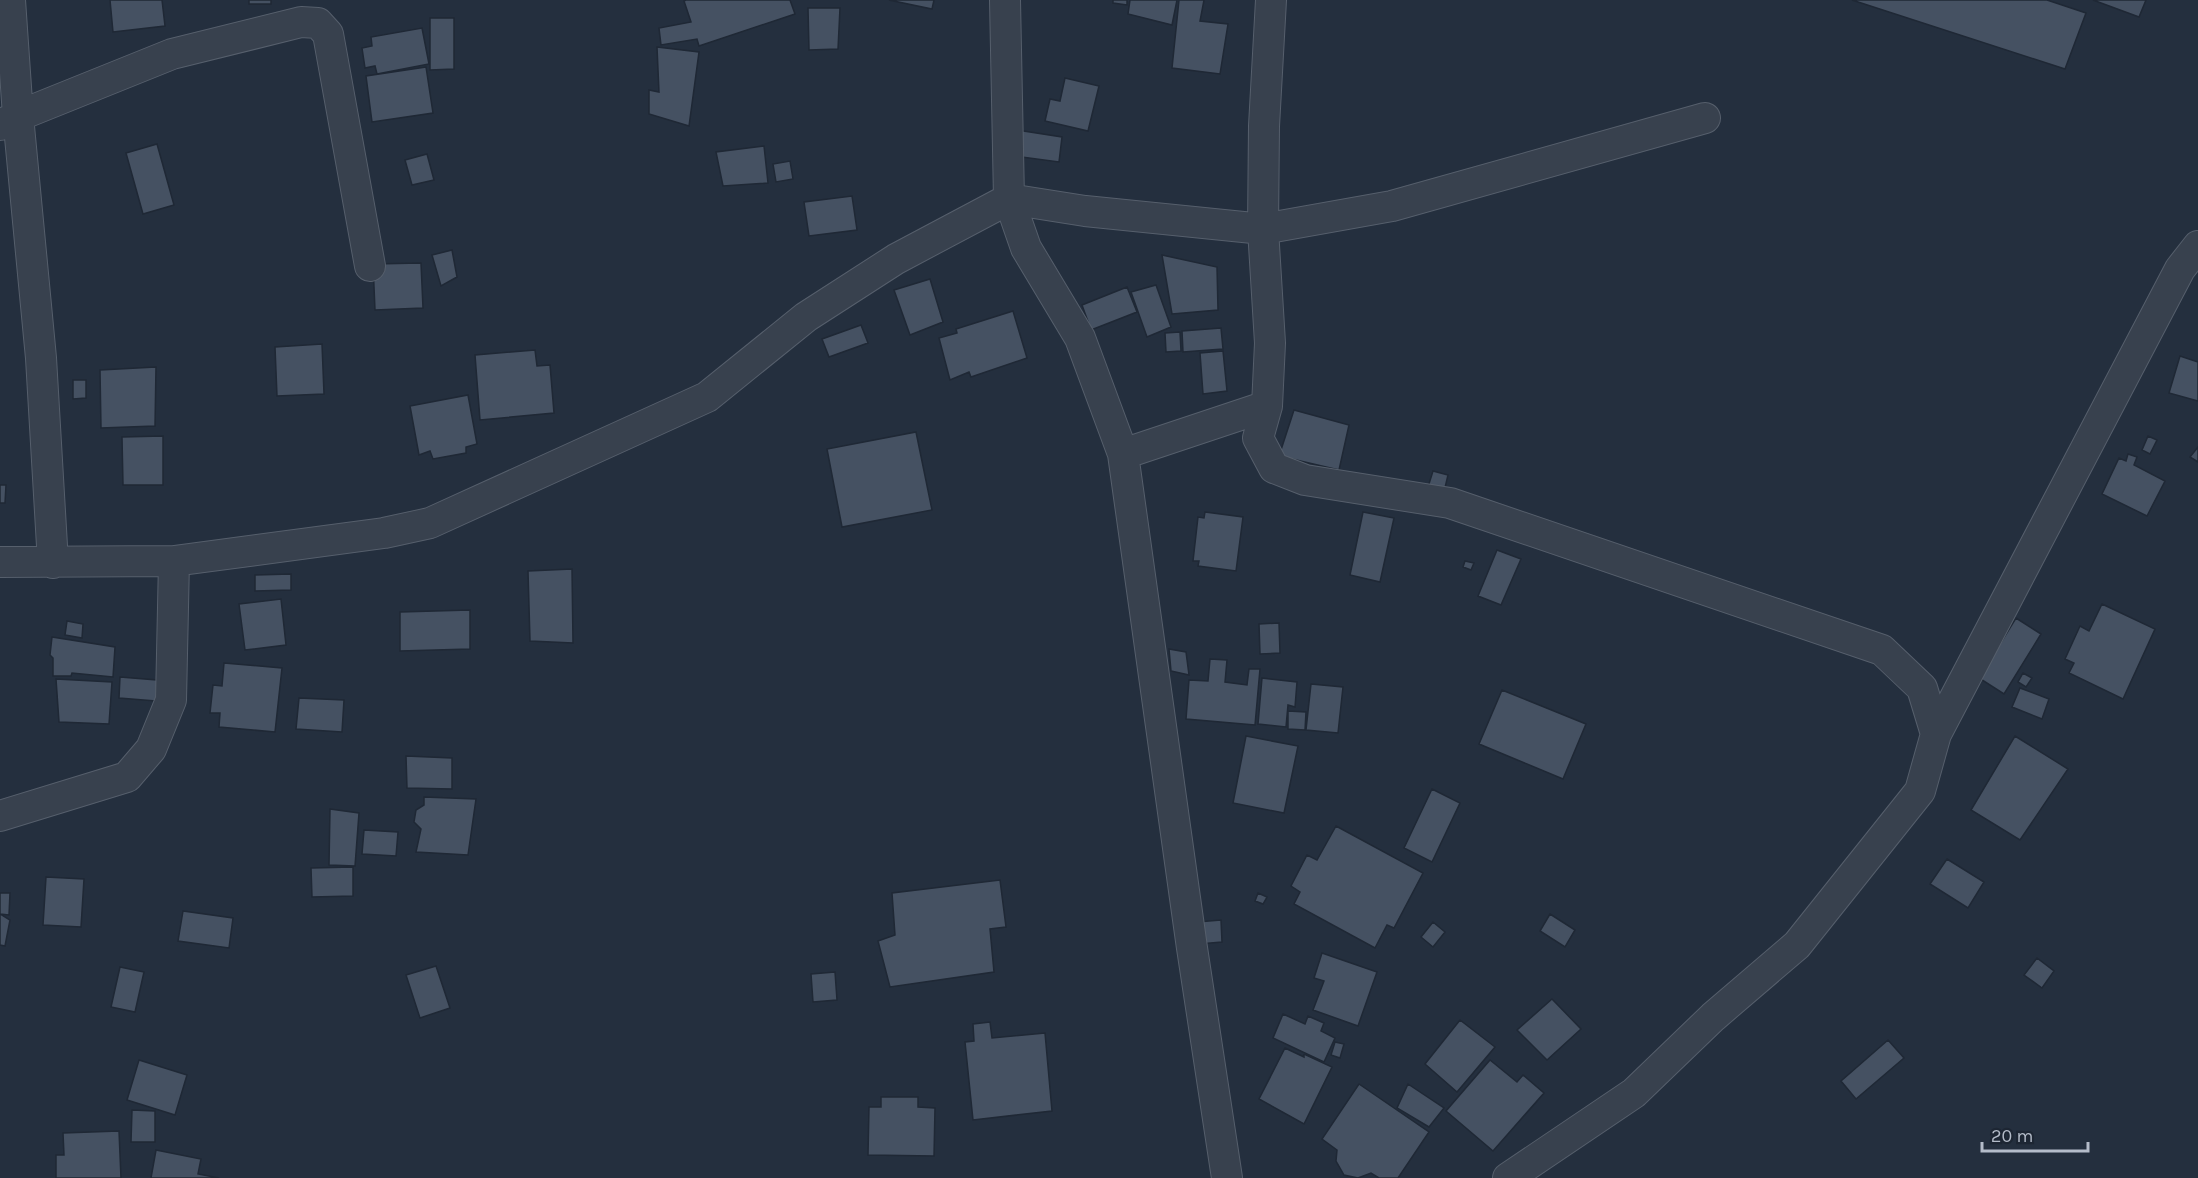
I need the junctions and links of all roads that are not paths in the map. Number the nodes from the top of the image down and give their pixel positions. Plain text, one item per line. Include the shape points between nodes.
1 (10, 0) edge
2 (1005, 0) edge
3 (1271, 0) edge
4 (1705, 118) dead end
5 (9, 120) edge
6 (1009, 199) junction
7 (1263, 229) junction
8 (2198, 246) edge
9 (370, 266) dead end
10 (1267, 406) junction
11 (1124, 454) junction
12 (174, 561) junction
13 (0, 562) edge
14 (52, 562) junction
15 (1936, 734) junction
16 (0, 816) edge
17 (1227, 1178) edge
18 (1508, 1178) edge

1 - 5 street
2 - 6 street
3 - 7 street
4 - 7 street via 1392,206
5 - 9 street via 172,54 301,22 318,23 328,34
5 - 14 street via 41,358
6 - 7 street via 1085,211
6 - 11 street via 1026,248 1080,338
6 - 12 street via 896,259 806,317 707,397 430,523 384,533
7 - 10 street via 1270,343
8 - 15 street via 2180,269
10 - 11 street
10 - 15 street via 1258,438 1274,468 1305,480 1450,503 1882,650 1922,688
11 - 17 street
12 - 14 street
12 - 16 street via 171,700 151,749 127,777
13 - 14 street
15 - 18 street via 1920,791 1797,945 1713,1017 1634,1093

